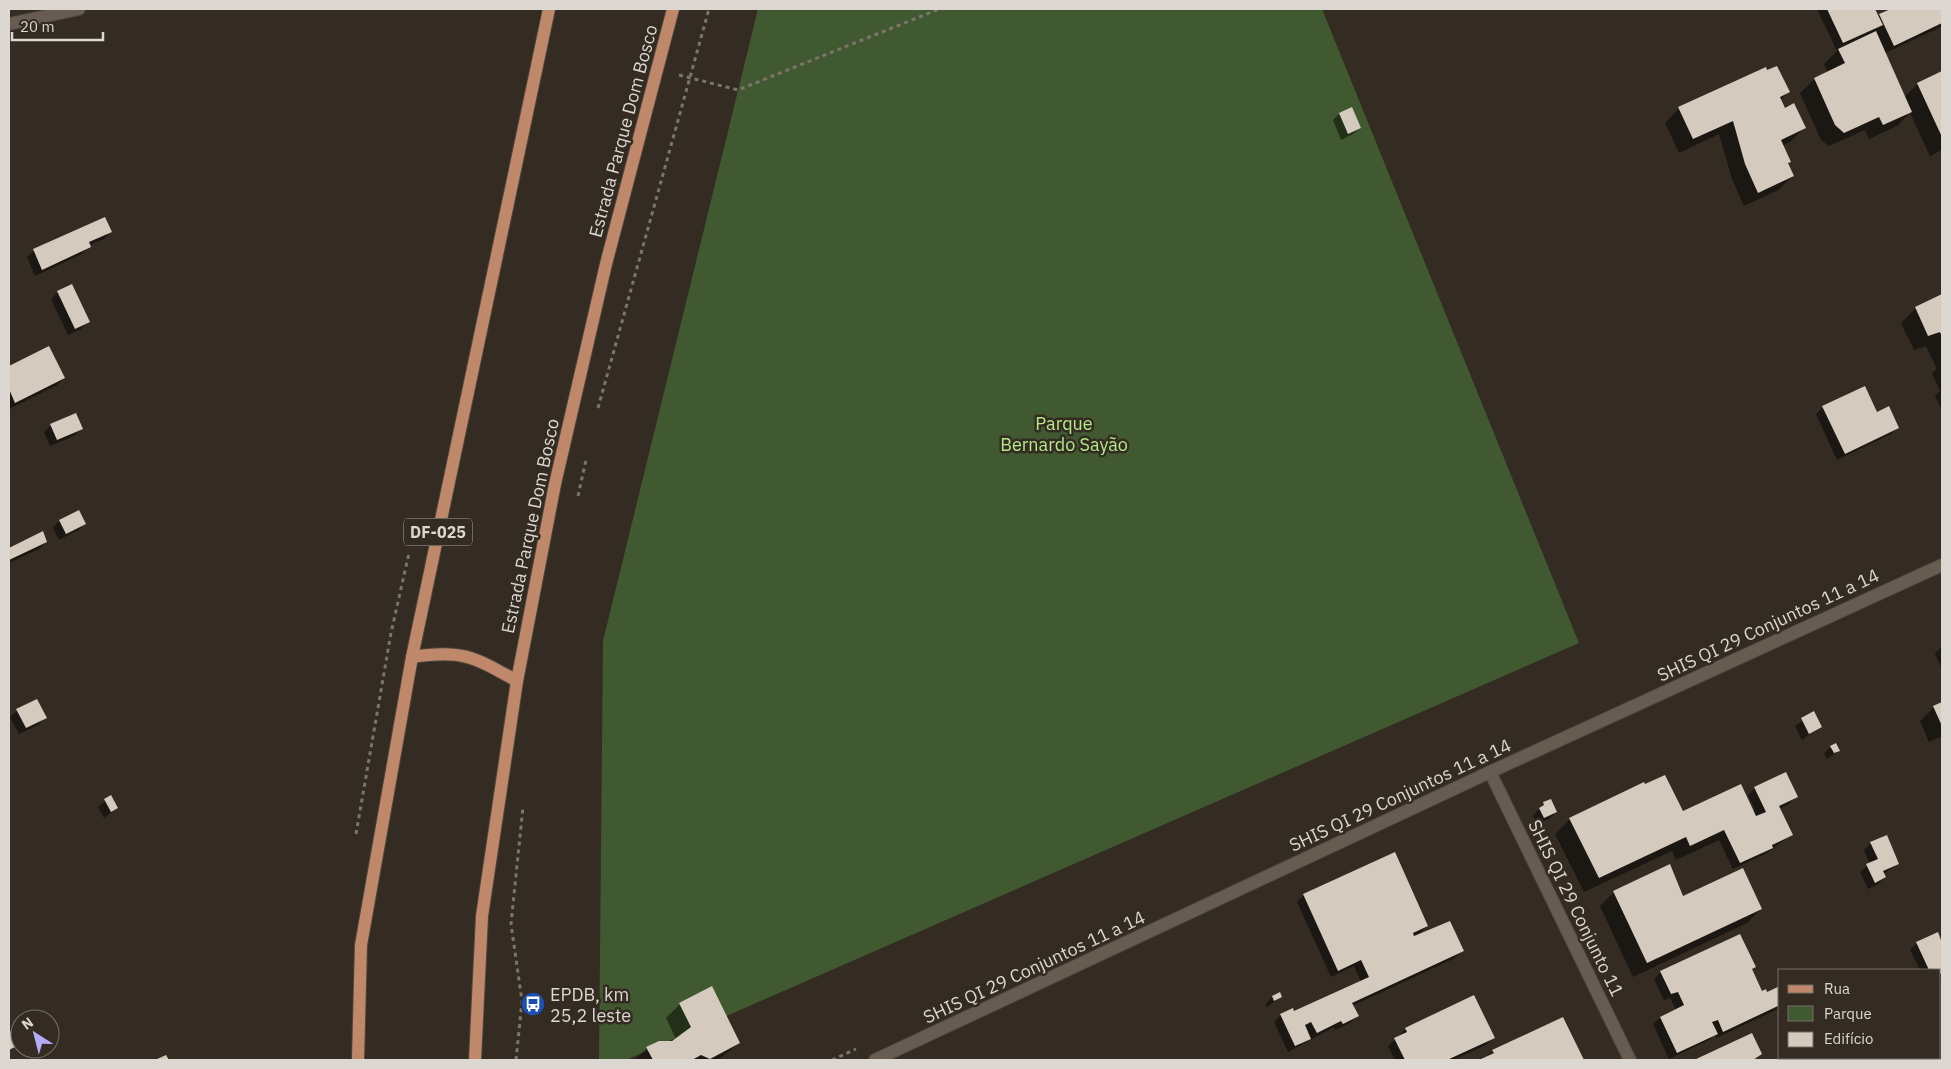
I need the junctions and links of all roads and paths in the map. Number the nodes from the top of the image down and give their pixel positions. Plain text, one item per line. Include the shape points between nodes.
1 (79, 9) edge
2 (548, 9) edge
3 (672, 9) edge
4 (708, 9) edge
5 (940, 9) edge
6 (9, 24) edge
7 (656, 71) junction
8 (690, 78) junction
9 (596, 413) dead end
10 (588, 451) dead end
11 (577, 498) dead end
12 (1942, 565) edge
13 (412, 657) junction
14 (516, 681) junction
15 (1490, 772) junction
16 (523, 806) dead end
17 (358, 1060) edge
18 (474, 1060) edge
19 (516, 1060) edge
20 (875, 1060) edge
21 (1630, 1060) edge

1 - 6 street
2 - 13 main road, DF-025
3 - 7 main road, Estrada Parque Dom Bosco
4 - 8 path
5 - 8 path via 738,90
7 - 8 path
7 - 14 main road, Estrada Parque Dom Bosco via 606,264 555,484
8 - 9 path
10 - 11 path
12 - 15 street, SHIS QI 29 Conjuntos 11 a 14
13 - 14 main road via 456,653 481,661
13 - 17 main road, DF-025 via 361,945
14 - 18 main road, Estrada Parque Dom Bosco via 482,916
15 - 20 street, SHIS QI 29 Conjuntos 11 a 14
15 - 21 street, SHIS QI 29 Conjunto 11
16 - 19 path via 511,924 522,1001

